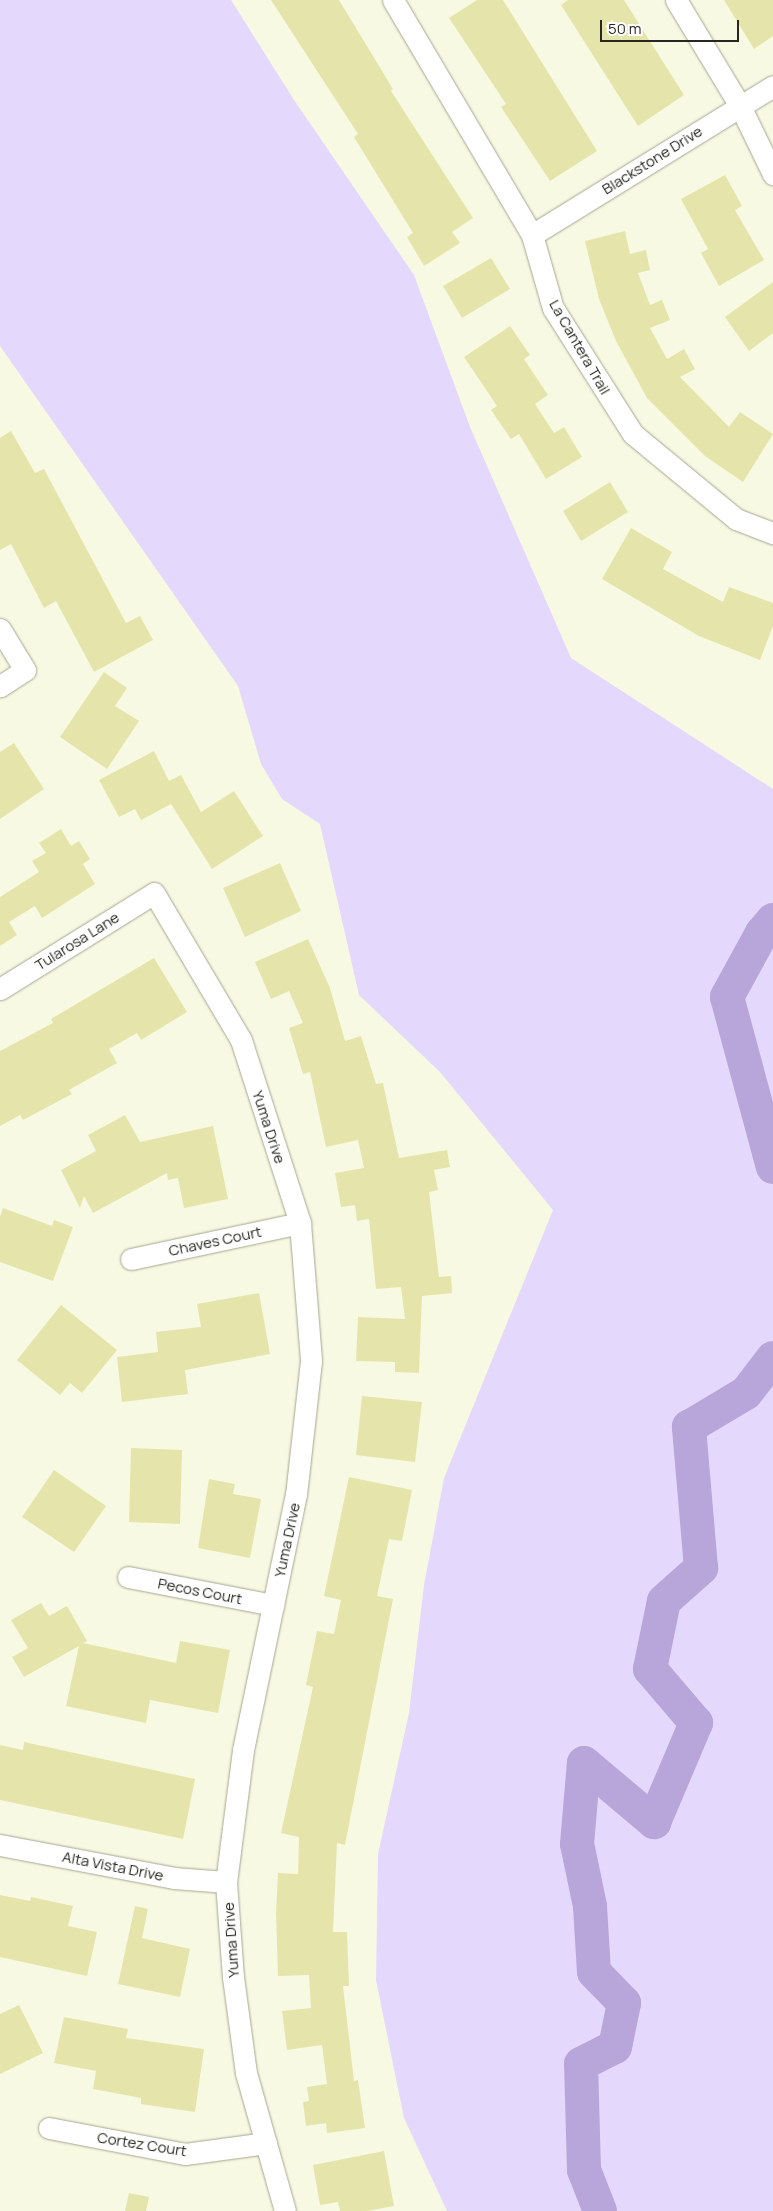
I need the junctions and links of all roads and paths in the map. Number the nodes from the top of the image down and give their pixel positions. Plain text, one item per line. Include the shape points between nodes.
1 (393, 0) edge
2 (676, 0) edge
3 (773, 86) edge
4 (740, 106) junction
5 (773, 174) edge
6 (532, 235) junction
7 (773, 533) edge
8 (0, 629) edge
9 (0, 686) edge
10 (154, 893) joint
11 (0, 989) edge
12 (300, 1223) junction
13 (131, 1259) dead end
14 (128, 1578) dead end
15 (273, 1605) junction
16 (0, 1845) edge
17 (226, 1882) junction
18 (49, 2128) dead end
19 (266, 2144) junction
20 (285, 2211) edge

1 - 6 street, La Cantera Trail
2 - 4 street
3 - 4 street, Blackstone Drive
4 - 5 street
4 - 6 street, Blackstone Drive
6 - 7 street, La Cantera Trail via 553,308 633,434 736,519
8 - 9 street via 25,670
10 - 11 street, Tularosa Lane
10 - 12 street, Yuma Drive via 241,1040
12 - 13 street, Chaves Court
12 - 15 street, Yuma Drive via 310,1361 296,1494
14 - 15 street, Pecos Court
15 - 17 street, Yuma Drive via 244,1750
16 - 17 street, Alta Vista Drive via 174,1878
17 - 19 street, Yuma Drive via 233,1977 246,2073
18 - 19 street, Cortez Court via 185,2154
19 - 20 street, Yuma Drive

